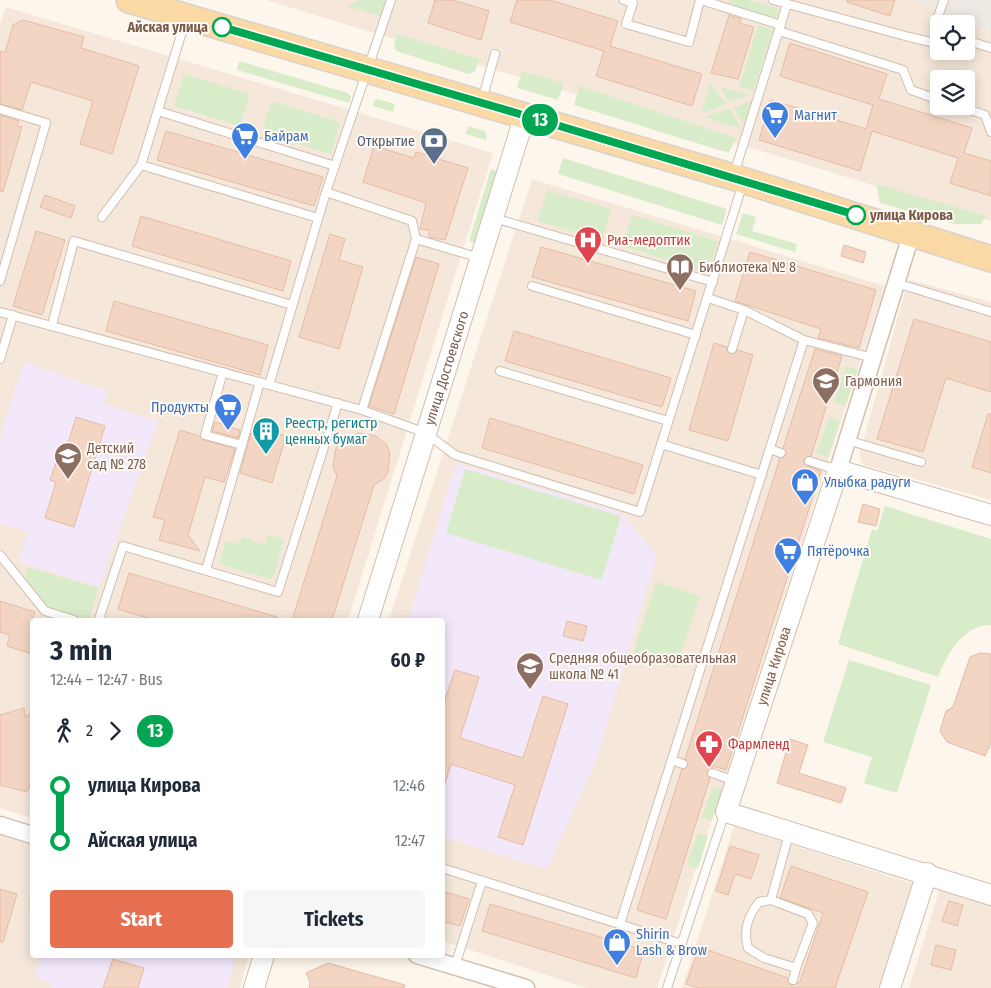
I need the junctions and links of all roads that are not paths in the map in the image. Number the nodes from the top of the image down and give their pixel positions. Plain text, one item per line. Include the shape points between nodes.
1 (129, 0) edge
2 (391, 0) edge
3 (624, 0) edge
4 (701, 0) edge
5 (773, 0) edge
6 (944, 0) edge
7 (787, 4) junction
8 (939, 15) edge
9 (186, 17) junction
10 (780, 28) junction
11 (930, 42) edge
12 (975, 43) edge
13 (991, 48) edge
14 (495, 54) dead end
15 (367, 69) junction
16 (930, 97) edge
17 (481, 102) junction
18 (0, 110) edge
19 (158, 111) junction
20 (975, 112) edge
21 (525, 115) junction
22 (991, 132) edge
23 (141, 165) junction
24 (335, 166) junction
25 (738, 179) junction
26 (326, 192) junction
27 (102, 217) dead end
28 (318, 218) junction
29 (493, 218) junction
30 (912, 232) junction
31 (416, 239) junction
32 (480, 258) junction
33 (991, 259) edge
34 (0, 281) edge
35 (712, 282) junction
36 (896, 283) junction
37 (532, 286) dead end
38 (708, 298) junction
39 (292, 305) junction
40 (744, 310) junction
41 (0, 312) edge
42 (991, 312) edge
43 (13, 315) junction
44 (52, 325) junction
45 (696, 335) junction
46 (804, 340) junction
47 (732, 349) dead end
48 (873, 358) junction
49 (0, 359) edge
50 (500, 371) dead end
51 (223, 372) junction
52 (260, 382) junction
53 (269, 385) junction
54 (338, 403) junction
55 (362, 410) junction
56 (668, 421) junction
57 (426, 432) junction
58 (847, 440) junction
59 (661, 444) junction
60 (242, 445) junction
61 (770, 450) junction
62 (781, 453) dead end
63 (809, 462) dead end
64 (921, 462) dead end
65 (838, 470) junction
66 (762, 475) junction
67 (991, 515) edge
68 (0, 555) edge
69 (206, 570) junction
70 (68, 618) edge
71 (100, 618) edge
72 (369, 618) edge
73 (672, 760) junction
74 (683, 764) dead end
75 (712, 773) dead end
76 (735, 781) junction
77 (726, 812) junction
78 (0, 825) edge
79 (790, 832) junction
80 (30, 834) edge
81 (445, 869) edge
82 (927, 873) junction
83 (482, 881) junction
84 (991, 894) edge
85 (771, 900) junction
86 (620, 924) junction
87 (682, 944) junction
88 (263, 958) edge
89 (427, 958) edge
90 (455, 966) junction
91 (796, 968) junction
92 (794, 980) dead end
93 (254, 988) edge
94 (526, 988) edge
95 (666, 988) edge
96 (890, 988) edge

1 - 9 main road
2 - 15 lane
3 - 4 lane via 633,3 626,24 688,42
4 - 10 lane
5 - 7 lane
6 - 8 lane
7 - 10 lane
7 - 11 lane
9 - 15 main road
9 - 19 lane
10 - 16 lane via 903,70 911,90
10 - 25 lane
12 - 13 lane
14 - 17 lane
15 - 17 main road
15 - 24 lane
17 - 21 main road
18 - 34 lane via 46,123
19 - 23 lane
19 - 24 lane
20 - 22 lane via 985,115
21 - 25 main road
21 - 29 street, улица Достоевского
23 - 27 lane
23 - 28 lane
24 - 26 lane
25 - 30 main road
25 - 35 lane
26 - 28 lane
26 - 31 lane via 412,221
28 - 39 lane
29 - 32 street, улица Достоевского
29 - 35 lane
30 - 33 main road
30 - 36 street
31 - 32 lane
31 - 55 lane
32 - 57 street, улица Достоевского
35 - 38 lane
36 - 42 lane
36 - 48 street
37 - 45 lane
38 - 40 lane
38 - 45 lane
39 - 44 lane via 74,241
39 - 53 lane
40 - 46 lane
40 - 47 lane
41 - 43 lane
43 - 44 lane
43 - 49 lane
44 - 51 lane
45 - 56 lane
46 - 48 lane
46 - 61 lane
48 - 58 street
50 - 56 lane
51 - 52 lane
51 - 60 lane via 205,434
52 - 53 lane
52 - 60 lane
53 - 54 lane
54 - 55 lane
54 - 69 lane via 278,592
55 - 57 lane
56 - 59 lane
57 - 59 lane via 454,455 640,512
57 - 72 street, улица Достоевского
58 - 64 lane
58 - 65 street
59 - 66 lane
60 - 69 lane
61 - 62 lane
61 - 66 lane
63 - 65 lane
65 - 67 street
65 - 76 street, улица Кирова
66 - 73 lane
68 - 70 lane via 45,611
69 - 71 lane via 123,546
73 - 74 lane
73 - 86 lane
75 - 76 lane
76 - 77 street, улица Кирова
77 - 79 street
77 - 87 lane
78 - 80 street
79 - 82 street
79 - 85 lane
81 - 83 lane
82 - 84 street
82 - 96 street
83 - 86 lane
83 - 90 lane
85 - 91 lane via 808,914 812,923
85 - 91 lane via 759,902 751,911 744,934 748,948 764,958
86 - 87 lane
87 - 95 lane
88 - 93 street
89 - 90 street
90 - 94 street
91 - 92 lane

